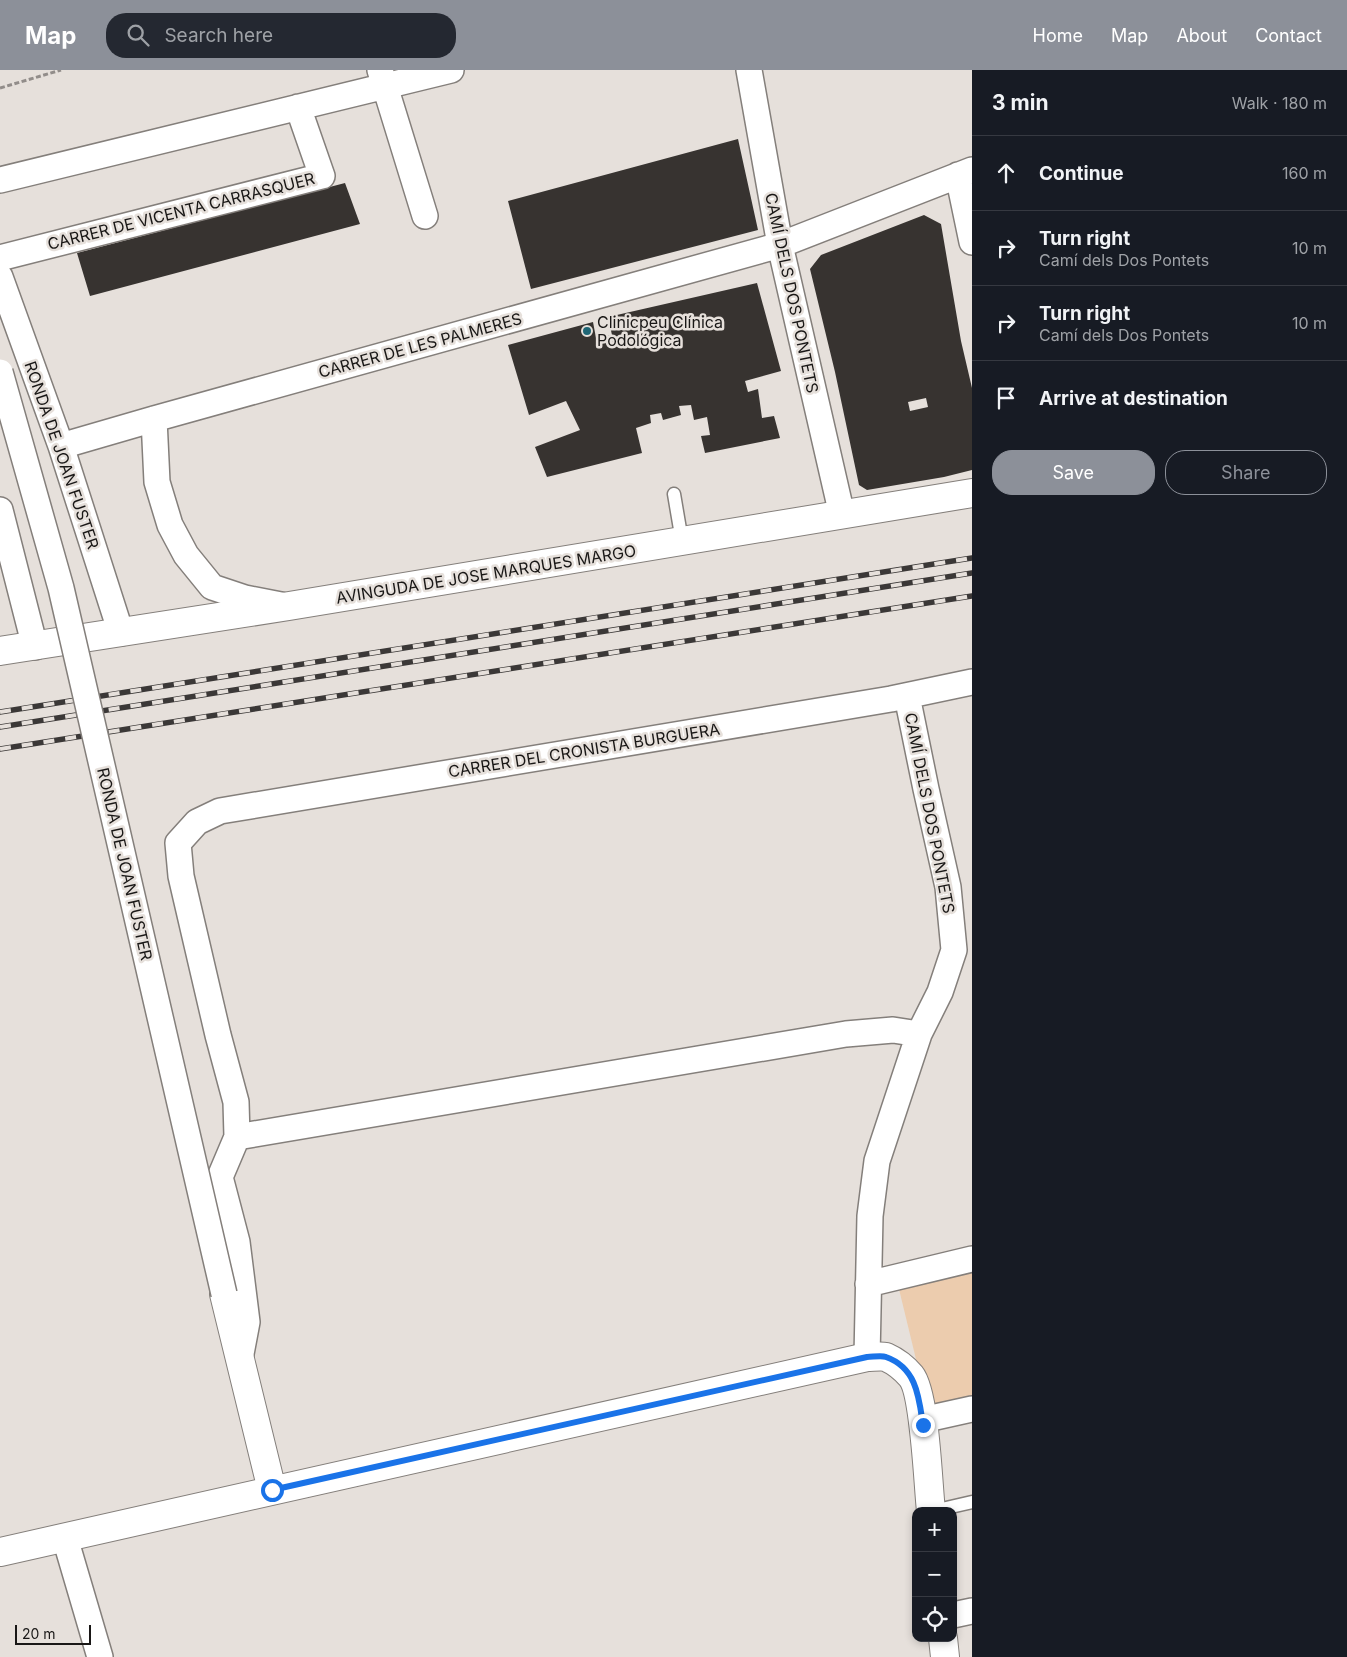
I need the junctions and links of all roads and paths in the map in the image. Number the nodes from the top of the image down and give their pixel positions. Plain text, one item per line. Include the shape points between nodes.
1 (61, 70) edge
2 (451, 70) edge
3 (750, 70) edge
4 (382, 78) edge
5 (0, 88) edge
6 (298, 107) junction
7 (965, 173) edge
8 (0, 180) edge
9 (425, 216) dead end
10 (972, 242) edge
11 (780, 246) junction
12 (0, 258) edge
13 (0, 277) edge
14 (0, 372) edge
15 (154, 419) junction
16 (61, 446) junction
17 (972, 493) edge
18 (674, 494) dead end
19 (0, 510) edge
20 (842, 515) junction
21 (682, 541) junction
22 (289, 606) junction
23 (121, 633) junction
24 (35, 647) junction
25 (0, 652) edge
26 (972, 682) edge
27 (908, 696) junction
28 (197, 822) joint
29 (919, 1034) junction
30 (237, 1137) junction
31 (972, 1259) edge
32 (868, 1284) junction
33 (224, 1294) joint
34 (867, 1357) junction
35 (240, 1359) junction
36 (972, 1408) edge
37 (922, 1420) junction
38 (272, 1490) junction
39 (972, 1502) edge
40 (932, 1507) edge
41 (950, 1507) edge
42 (65, 1538) junction
43 (0, 1552) edge
44 (972, 1611) edge
45 (957, 1614) edge
46 (943, 1642) edge
47 (100, 1657) edge
48 (944, 1657) edge

1 - 5 path
2 - 4 street
3 - 11 street, CAMÍ DELS DOS PONTETS
4 - 6 street
4 - 9 street
6 - 8 street
6 - 12 street, CARRER DE VICENTA CARRASQUER via 322,176
7 - 10 street
7 - 11 street, CARRER DE LES PALMERES
11 - 15 street, CARRER DE LES PALMERES
11 - 20 street, CAMÍ DELS DOS PONTETS
13 - 16 street, RONDA DE JOAN FUSTER
14 - 33 street, RONDA DE JOAN FUSTER, bridge via 62,588
15 - 16 street, CARRER DE LES PALMERES
15 - 22 street via 157,482 170,525 186,554 212,587 245,598
16 - 23 street, RONDA DE JOAN FUSTER
17 - 20 street, AVINGUDA DE JOSE MARQUES MARGO
18 - 21 lane
19 - 24 street
20 - 21 street, AVINGUDA DE JOSE MARQUES MARGO
21 - 22 street, AVINGUDA DE JOSE MARQUES MARGO
22 - 23 street, AVINGUDA DE JOSE MARQUES MARGO
23 - 24 street, AVINGUDA DE JOSE MARQUES MARGO
24 - 25 street, AVINGUDA DE JOSE MARQUES MARGO
26 - 27 street, CARRER DEL CRONISTA BURGUERA
27 - 28 street, CARRER DEL CRONISTA BURGUERA via 220,811
27 - 29 street, CAMÍ DELS DOS PONTETS via 948,887 954,950 940,992
28 - 30 street, RONDA DE JOAN FUSTER via 178,843 181,876 236,1102
29 - 30 street via 893,1030 846,1034
29 - 32 street, CAMÍ DELS DOS PONTETS via 877,1161 870,1216
30 - 35 street, RONDA DE JOAN FUSTER via 220,1177 236,1242 247,1322
31 - 32 street
32 - 34 street, CAMÍ DELS DOS PONTETS
33 - 35 street, RONDA DE JOAN FUSTER
34 - 37 street via 886,1357 912,1378
34 - 38 street
35 - 38 street, RONDA DE JOAN FUSTER
36 - 37 street
37 - 40 street
38 - 42 street
39 - 41 lane
42 - 43 street
42 - 47 street
44 - 45 street
46 - 48 street

